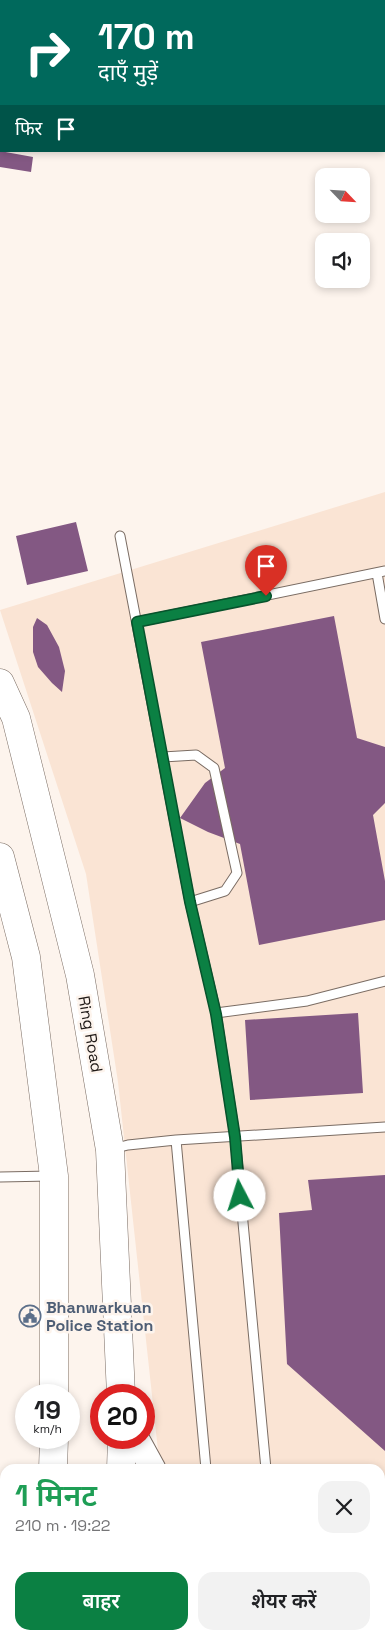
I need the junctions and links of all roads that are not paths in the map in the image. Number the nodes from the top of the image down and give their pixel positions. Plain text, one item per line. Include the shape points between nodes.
1 (120, 536) dead end
2 (381, 572) edge
3 (385, 619) edge
4 (137, 622) junction
5 (0, 684) edge
6 (162, 757) junction
7 (0, 857) edge
8 (190, 902) junction
9 (385, 982) edge
10 (216, 1014) junction
11 (385, 1127) edge
12 (235, 1137) junction
13 (176, 1140) junction
14 (110, 1150) junction
15 (54, 1176) junction
16 (0, 1177) edge
17 (54, 1384) edge
18 (121, 1384) edge
19 (122, 1449) edge
20 (142, 1449) edge
21 (122, 1464) edge
22 (150, 1464) edge
23 (206, 1464) edge
24 (266, 1464) edge

1 - 4 lane
2 - 3 lane
2 - 4 lane
4 - 6 lane
5 - 14 main road, Ring Road via 16,718 80,975
6 - 8 lane
6 - 8 lane via 196,755 214,768 237,873 225,891
7 - 15 main road via 26,957
8 - 10 lane
9 - 10 lane via 307,1001
10 - 12 lane
11 - 12 lane
12 - 13 lane
12 - 24 lane
13 - 14 lane
13 - 23 lane
14 - 18 main road, Ring Road
15 - 16 lane
15 - 17 main road
19 - 21 main road
20 - 22 main road

